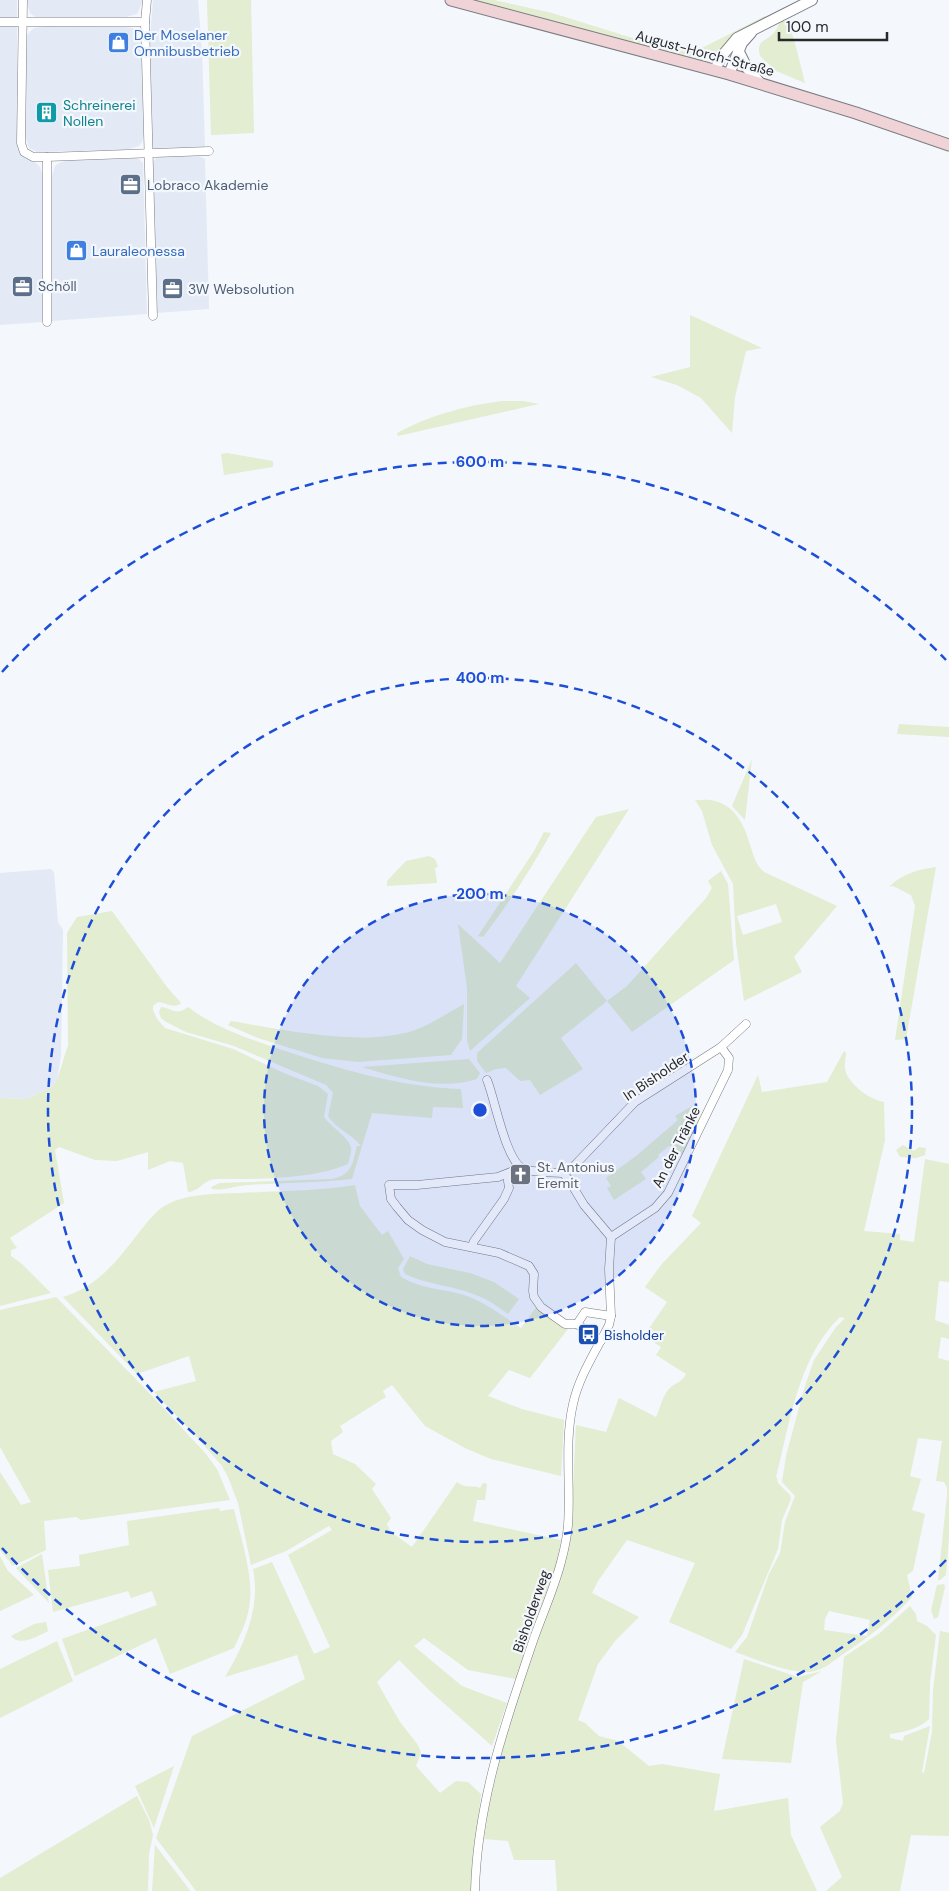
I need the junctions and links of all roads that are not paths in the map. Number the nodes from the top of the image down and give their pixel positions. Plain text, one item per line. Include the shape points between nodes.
1 (23, 0) edge
2 (451, 0) edge
3 (812, 0) edge
4 (147, 1) edge
5 (0, 22) edge
6 (23, 22) junction
7 (145, 22) junction
8 (757, 28) junction
9 (738, 50) junction
10 (715, 70) junction
11 (729, 74) junction
12 (760, 83) junction
13 (949, 145) edge
14 (209, 151) dead end
15 (149, 154) junction
16 (47, 157) junction
17 (153, 316) dead end
18 (47, 322) dead end
19 (746, 1024) dead end
20 (721, 1047) junction
21 (488, 1080) dead end
22 (517, 1165) junction
23 (563, 1173) junction
24 (507, 1174) junction
25 (611, 1237) junction
26 (472, 1246) junction
27 (611, 1316) junction
28 (577, 1324) junction
29 (601, 1341) junction
30 (476, 1891) edge

1 - 6 street
2 - 10 main road, August-Horch-Straße
3 - 8 street
4 - 7 street
5 - 6 street
6 - 7 street
6 - 16 street via 21,143 24,152 33,157
7 - 15 street
8 - 9 street via 744,39
8 - 10 street via 732,42
9 - 11 street
9 - 12 street
10 - 11 main road, August-Horch-Straße
11 - 12 main road, August-Horch-Straße
12 - 13 main road, August-Horch-Straße
14 - 15 street
15 - 16 street
15 - 17 street
16 - 18 street
19 - 20 street, In Bisholder
20 - 23 street, In Bisholder via 635,1102 572,1168
20 - 25 street, An der Tränke via 729,1058 728,1070 672,1187 655,1208
21 - 22 street via 505,1143
22 - 23 street via 533,1171
22 - 24 street
23 - 25 street
24 - 26 street via 509,1188 504,1199
24 - 26 street via 417,1185 389,1185 391,1199 408,1220 445,1242
25 - 27 street via 608,1261
26 - 28 street via 529,1266 534,1274 533,1291 537,1302 565,1324
27 - 28 street via 584,1312
27 - 29 street
28 - 29 street
29 - 30 street, Bisholderweg via 575,1396 569,1429 568,1526 560,1564 511,1707 486,1796 479,1838

